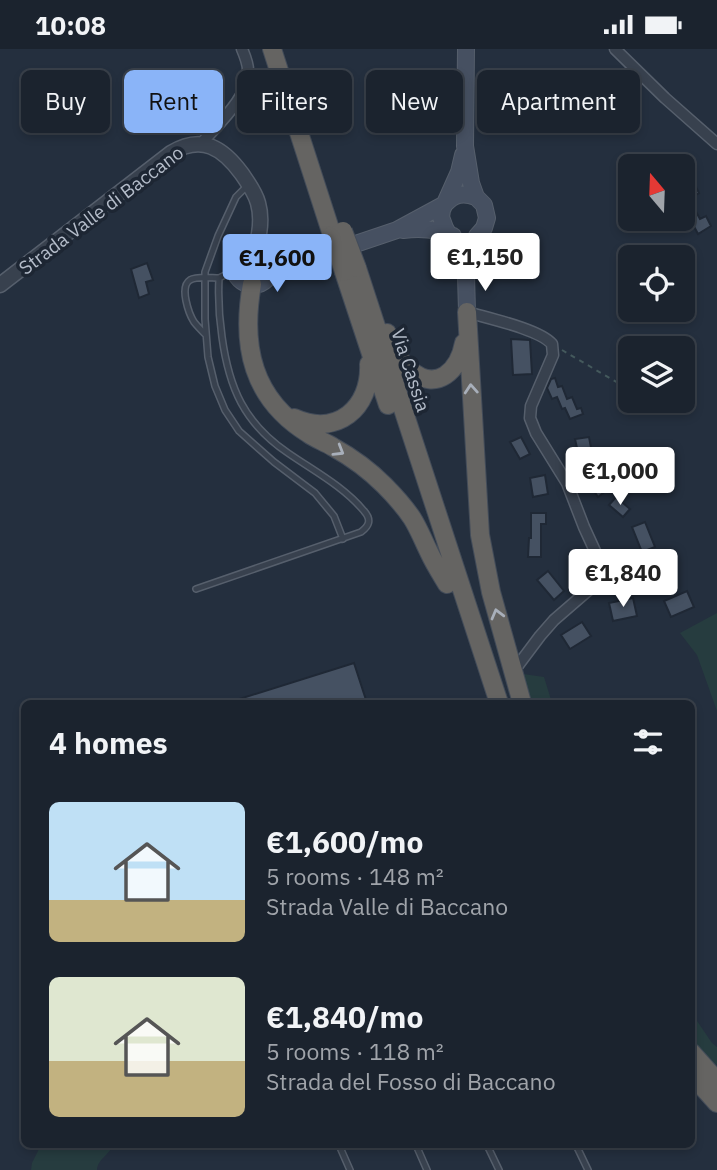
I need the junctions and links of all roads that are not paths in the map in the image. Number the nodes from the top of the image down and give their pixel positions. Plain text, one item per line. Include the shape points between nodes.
1 (242, 49) edge
2 (272, 49) edge
3 (284, 49) edge
4 (466, 49) edge
5 (615, 49) edge
6 (201, 143) junction
7 (717, 144) edge
8 (465, 146) junction
9 (249, 184) junction
10 (476, 197) junction
11 (445, 204) junction
12 (397, 230) junction
13 (338, 233) junction
14 (448, 234) junction
15 (477, 236) junction
16 (256, 247) junction
17 (272, 267) junction
18 (235, 270) junction
19 (351, 270) junction
20 (466, 275) junction
21 (219, 278) junction
22 (205, 279) junction
23 (253, 284) junction
24 (0, 285) edge
25 (467, 320) junction
26 (361, 326) junction
27 (206, 335) junction
28 (283, 413) junction
29 (343, 539) junction
30 (606, 575) junction
31 (639, 578) dead end
32 (447, 584) junction
33 (196, 590) dead end
34 (507, 652) junction
35 (526, 655) junction
36 (513, 672) junction
37 (485, 700) edge
38 (498, 700) edge
39 (521, 700) edge
40 (695, 1056) edge
41 (695, 1078) edge
42 (717, 1081) edge
43 (717, 1103) edge
44 (340, 1148) edge
45 (417, 1148) edge
46 (488, 1148) edge
47 (577, 1148) edge
48 (350, 1170) edge
49 (428, 1170) edge
50 (499, 1170) edge
51 (588, 1170) edge

1 - 6 street via 249,71 243,93
2 - 13 highway, Via Cassia
3 - 13 highway, Via Cassia
4 - 8 main road
5 - 7 street
6 - 9 street, Strada Valle di Baccano via 225,154
6 - 24 street, Strada Valle di Baccano via 171,153
8 - 10 main road
8 - 11 main road
9 - 16 street, Strada Valle di Baccano via 260,213
9 - 22 lane via 228,214 209,257
10 - 11 main road via 458,195
10 - 15 main road via 487,218
11 - 12 main road
11 - 14 main road via 441,217
12 - 14 main road
12 - 17 main road via 296,264
13 - 19 highway, Via Cassia, bridge
14 - 15 main road via 464,239
14 - 20 main road
15 - 20 main road
16 - 17 main road via 267,253
16 - 18 main road via 239,253
17 - 23 main road via 265,280
18 - 21 lane
18 - 23 main road via 240,279
19 - 25 highway via 366,280 392,348 409,370 424,379 445,377 454,367 462,354
19 - 26 highway, Via Cassia
19 - 38 highway, Via Cassia
20 - 25 main road
21 - 22 lane
21 - 29 lane via 223,348 238,398 267,437 366,513 368,527
22 - 27 lane
22 - 27 lane via 188,282 184,293 193,321
23 - 28 highway via 250,350 260,382
25 - 30 street via 512,325 552,344 554,355 530,418 567,484
34 -> 25 highway via 480,535
26 - 28 highway via 369,378 362,400 352,412 339,421 319,425
26 - 32 highway, Via Cassia
27 - 29 lane via 215,386 239,431 315,493 334,516
28 -> 32 highway via 364,468 394,495 416,524
29 - 33 lane
30 - 31 street
30 - 35 street via 554,620
32 - 37 highway, Via Cassia
34 - 35 street
34 - 36 highway
35 - 36 street
36 - 39 highway
40 - 42 highway
41 - 43 highway
44 - 48 lane
45 - 49 lane
46 - 50 lane
47 - 51 lane

